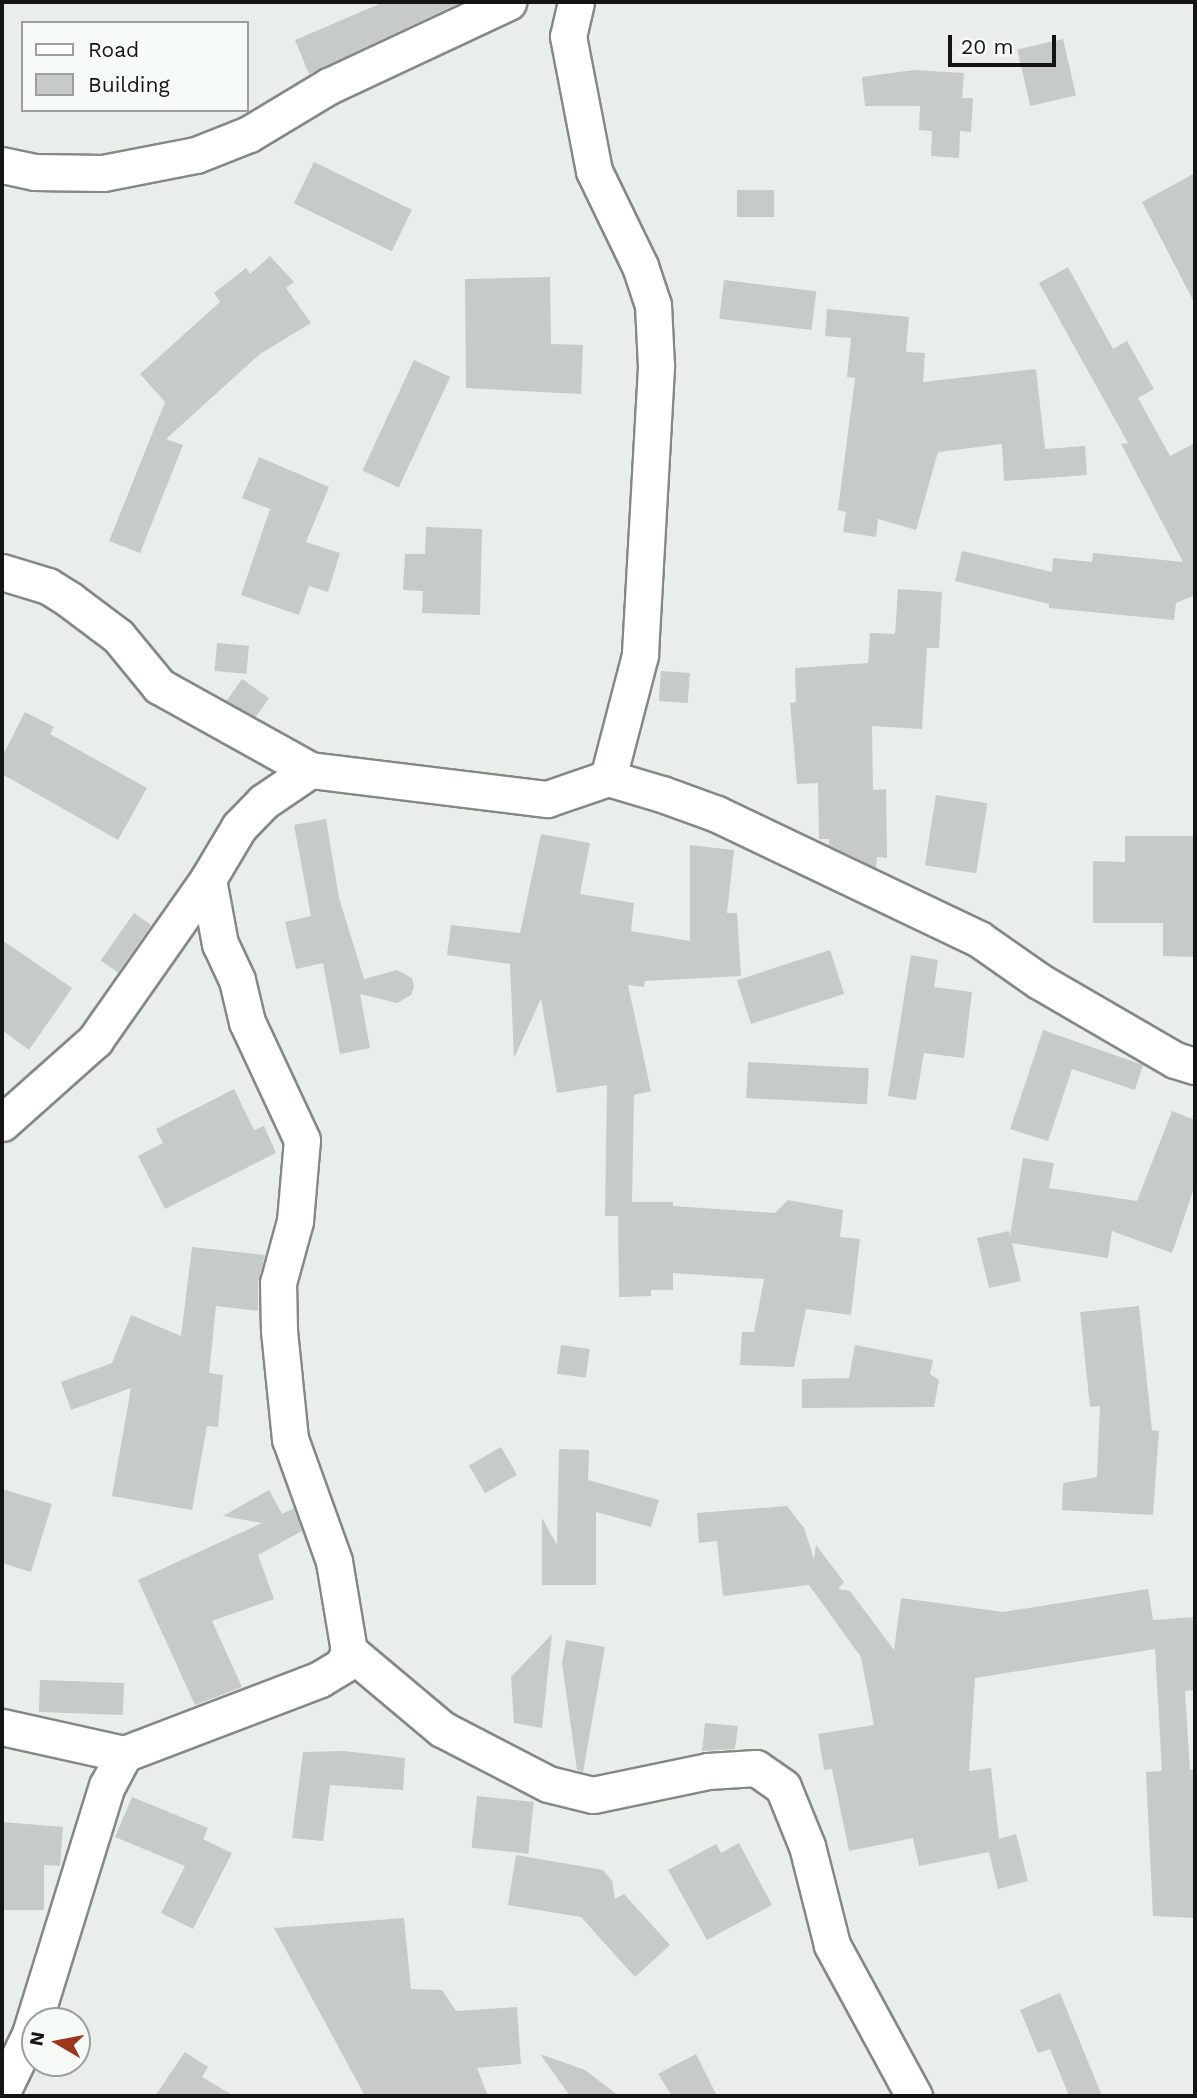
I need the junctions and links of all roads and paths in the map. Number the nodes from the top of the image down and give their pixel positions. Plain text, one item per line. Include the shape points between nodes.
1 (508, 2) edge
2 (576, 2) edge
3 (2, 165) edge
4 (2, 572) edge
5 (310, 770) junction
6 (608, 778) junction
7 (208, 879) junction
8 (1195, 1066) edge
9 (2, 1123) edge
10 (349, 1651) junction
11 (2, 1727) edge
12 (124, 1754) junction
13 (2, 2092) edge
14 (914, 2096) edge

1 - 3 street via 329,86 248,134 196,155 103,173 35,172
2 - 6 street via 568,36 594,171 640,266 653,305 640,655
4 - 5 street via 48,586 70,600 118,636 159,686
5 - 6 street via 547,799
5 - 7 street via 263,802 239,827
6 - 8 street via 717,814 979,939 1039,981 1175,1060
7 - 9 street via 95,1040
7 - 10 street via 220,944 237,980 247,1022 302,1140 295,1221 278,1283 279,1330 290,1439 334,1561
10 - 12 street via 343,1665 320,1679
10 - 14 street via 442,1730 548,1784 593,1795 708,1771 756,1768 783,1787 807,1846 832,1945
11 - 12 street
12 - 13 street via 107,1786 30,2034

